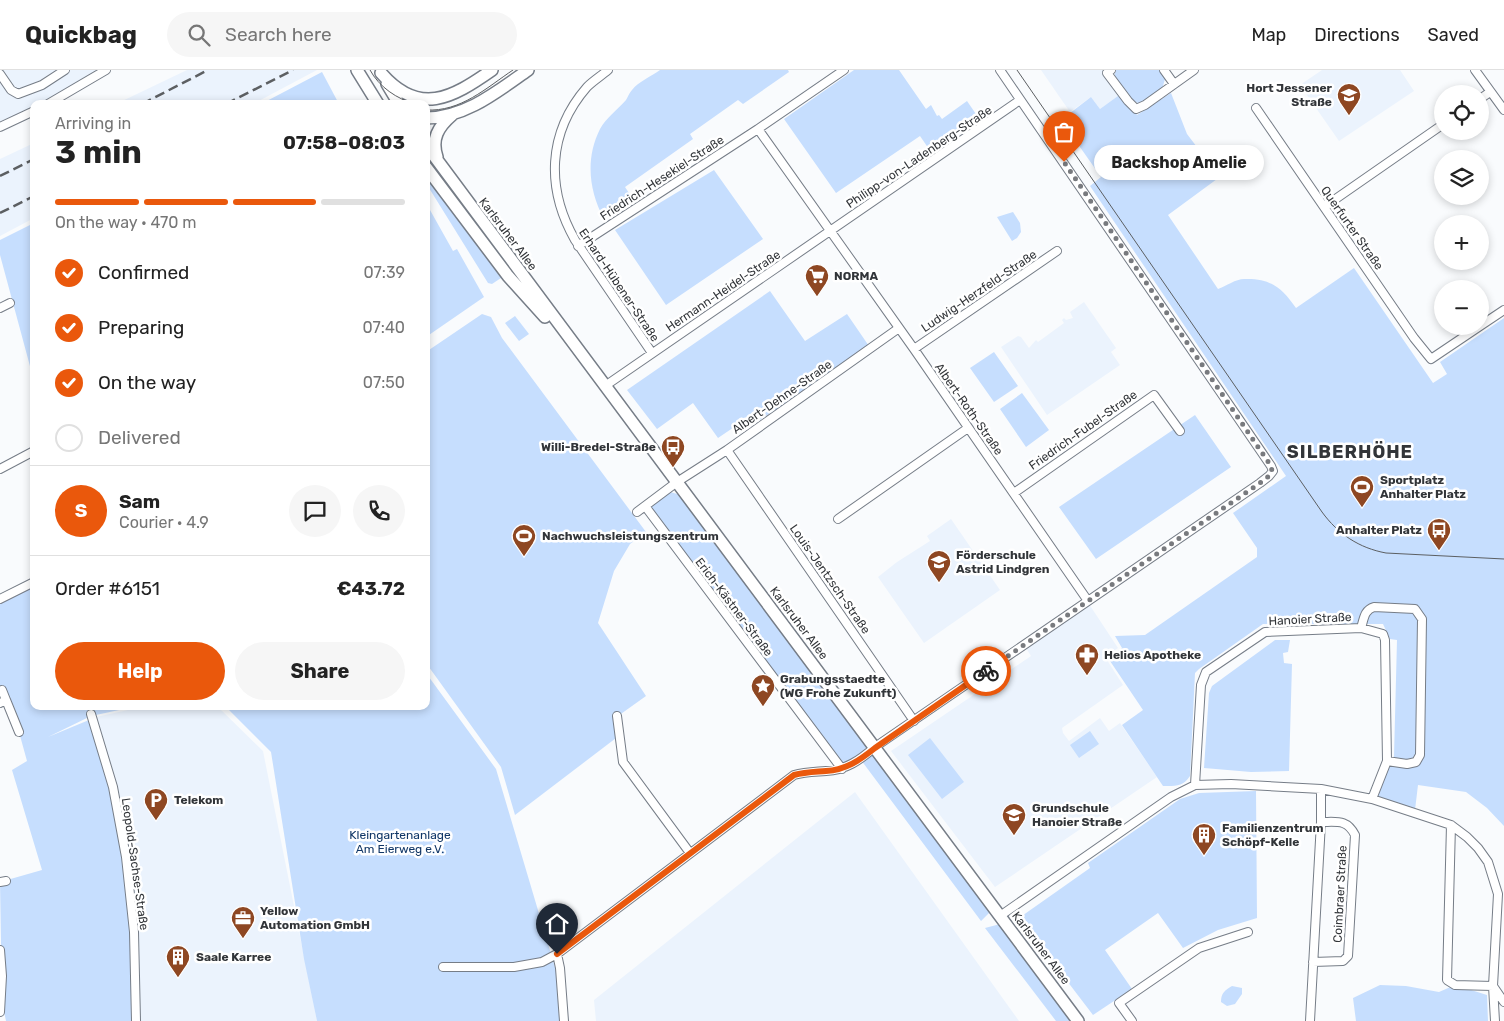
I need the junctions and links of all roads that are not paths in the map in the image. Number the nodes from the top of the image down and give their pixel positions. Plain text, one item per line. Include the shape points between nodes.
1 (66, 70) edge
2 (106, 70) edge
3 (357, 70) edge
4 (492, 70) edge
5 (528, 70) edge
6 (608, 70) edge
7 (844, 70) edge
8 (1000, 70) edge
9 (1111, 70) edge
10 (1164, 70) edge
11 (1194, 70) edge
12 (1475, 70) edge
13 (380, 71) edge
14 (0, 74) edge
15 (1174, 84) junction
16 (366, 86) junction
17 (1490, 92) joint
18 (55, 100) edge
19 (375, 100) edge
20 (382, 100) edge
21 (397, 100) edge
22 (1020, 100) junction
23 (1256, 108) dead end
24 (1504, 110) edge
25 (30, 113) edge
26 (452, 115) junction
27 (430, 118) edge
28 (0, 128) edge
29 (758, 129) junction
30 (1434, 131) edge
31 (430, 150) edge
32 (440, 164) junction
33 (430, 172) edge
34 (1324, 207) junction
35 (829, 231) junction
36 (578, 246) junction
37 (1057, 252) dead end
38 (10, 303) dead end
39 (0, 308) edge
40 (1504, 310) edge
41 (1489, 320) edge
42 (899, 328) junction
43 (1467, 335) edge
44 (569, 338) junction
45 (914, 349) junction
46 (652, 353) junction
47 (605, 386) junction
48 (968, 428) junction
49 (1180, 431) dead end
50 (728, 450) junction
51 (30, 453) edge
52 (0, 469) edge
53 (677, 482) junction
54 (1014, 493) junction
55 (644, 506) junction
56 (637, 512) dead end
57 (838, 519) dead end
58 (30, 584) edge
59 (0, 599) edge
60 (1088, 601) junction
61 (1361, 628) junction
62 (2, 690) dead end
63 (3, 701) edge
64 (91, 714) dead end
65 (618, 716) dead end
66 (914, 721) junction
67 (19, 732) dead end
68 (875, 748) junction
69 (1387, 762) junction
70 (842, 769) junction
71 (1195, 785) junction
72 (1321, 789) junction
73 (1372, 799) junction
74 (1321, 822) junction
75 (1451, 825) junction
76 (690, 853) junction
77 (1000, 916) junction
78 (1248, 932) dead end
79 (0, 950) edge
80 (557, 954) junction
81 (1313, 962) junction
82 (444, 966) dead end
83 (1493, 986) junction
84 (1504, 1002) edge
85 (0, 1012) edge
86 (136, 1021) edge
87 (564, 1021) edge
88 (1078, 1021) edge
89 (1132, 1021) edge
90 (1310, 1021) edge
91 (1495, 1021) edge

1 - 14 street via 42,85 18,94 11,90
2 - 18 street
3 - 16 street
4 - 13 street via 452,95 440,98 419,98 398,89
5 - 26 street via 479,102
6 - 36 street, Erhard-Hübener-Straße via 588,87 569,113 555,150 559,205
7 - 29 street, Friedrich-Hesekiel-Straße
8 - 22 street
9 - 15 street via 1107,73 1136,109
10 - 15 street
11 - 15 street
12 - 17 street
13 - 21 street
16 - 19 street
16 - 20 street
17 - 24 street
22 - 35 street, Philipp-von-Ladenberg-Straße
22 - 60 street via 1272,471
23 - 34 street, Querfurter Straße
25 - 28 street
26 - 27 street
26 - 32 street via 436,136 435,150
29 - 35 street
29 - 36 street, Friedrich-Hesekiel-Straße
30 - 34 street
31 - 32 street, Karlsruher Allee
32 - 44 street, Karlsruher Allee
33 - 44 street, Karlsruher Allee via 508,276
34 - 43 street, Querfurter Straße via 1431,359
35 - 42 street, Albert-Roth-Straße
35 - 46 street, Hermann-Heidel-Straße
36 - 46 street, Erhard-Hübener-Straße
37 - 45 street, Ludwig-Herzfeld-Straße
38 - 39 street
40 - 41 street
42 - 45 street, Albert-Roth-Straße
42 - 50 street, Albert-Dehne-Straße
44 - 47 street, Karlsruher Allee
45 - 48 street, Albert-Roth-Straße
46 - 47 street, Hermann-Heidel-Straße
47 - 53 street, Karlsruher Allee
48 - 54 street, Albert-Roth-Straße
48 - 57 street
49 - 54 street, Friedrich-Fubel-Straße via 1154,395
50 - 53 street, Albert-Dehne-Straße
50 - 66 street, Louis-Jentzsch-Straße
51 - 52 street
53 - 55 street
53 - 68 street, Karlsruher Allee
54 - 60 street, Albert-Roth-Straße
55 - 56 street
55 - 70 street, Erich-Kästner-Straße
58 - 59 street
60 - 66 street
61 - 69 street, Hanoier Straße via 1383,634 1385,640
61 - 69 street, Hanoier Straße via 1365,613 1374,607 1415,608 1422,620 1420,755 1416,762 1407,764
61 - 71 street, Hanoier Straße via 1265,632 1206,672 1201,685
62 - 63 street
63 - 67 street
64 - 86 street, Leopold-Sachse-Straße via 113,787 126,857 134,932
65 - 76 street via 623,762
66 - 68 street
68 - 70 street via 861,760
68 - 77 street, Karlsruher Allee
69 - 73 street, Hanoier Straße
70 - 76 street via 794,775
71 - 72 street
71 - 77 street via 1170,796
72 - 73 street
72 - 74 street, Coimbraer Straße
73 - 75 street
74 - 81 street, Coimbraer Straße
74 - 81 street, Coimbraer Straße via 1342,822 1350,826 1355,835 1348,956 1344,961
75 - 83 street via 1478,848 1493,874 1498,894
75 - 83 street via 1447,980 1454,985
76 - 80 street
77 - 88 street, Karlsruher Allee
78 - 89 street via 1199,948 1119,1003
79 - 85 street
80 - 82 street via 542,962 514,967
80 - 87 street
81 - 90 street, Coimbraer Straße
83 - 84 street
83 - 91 street

